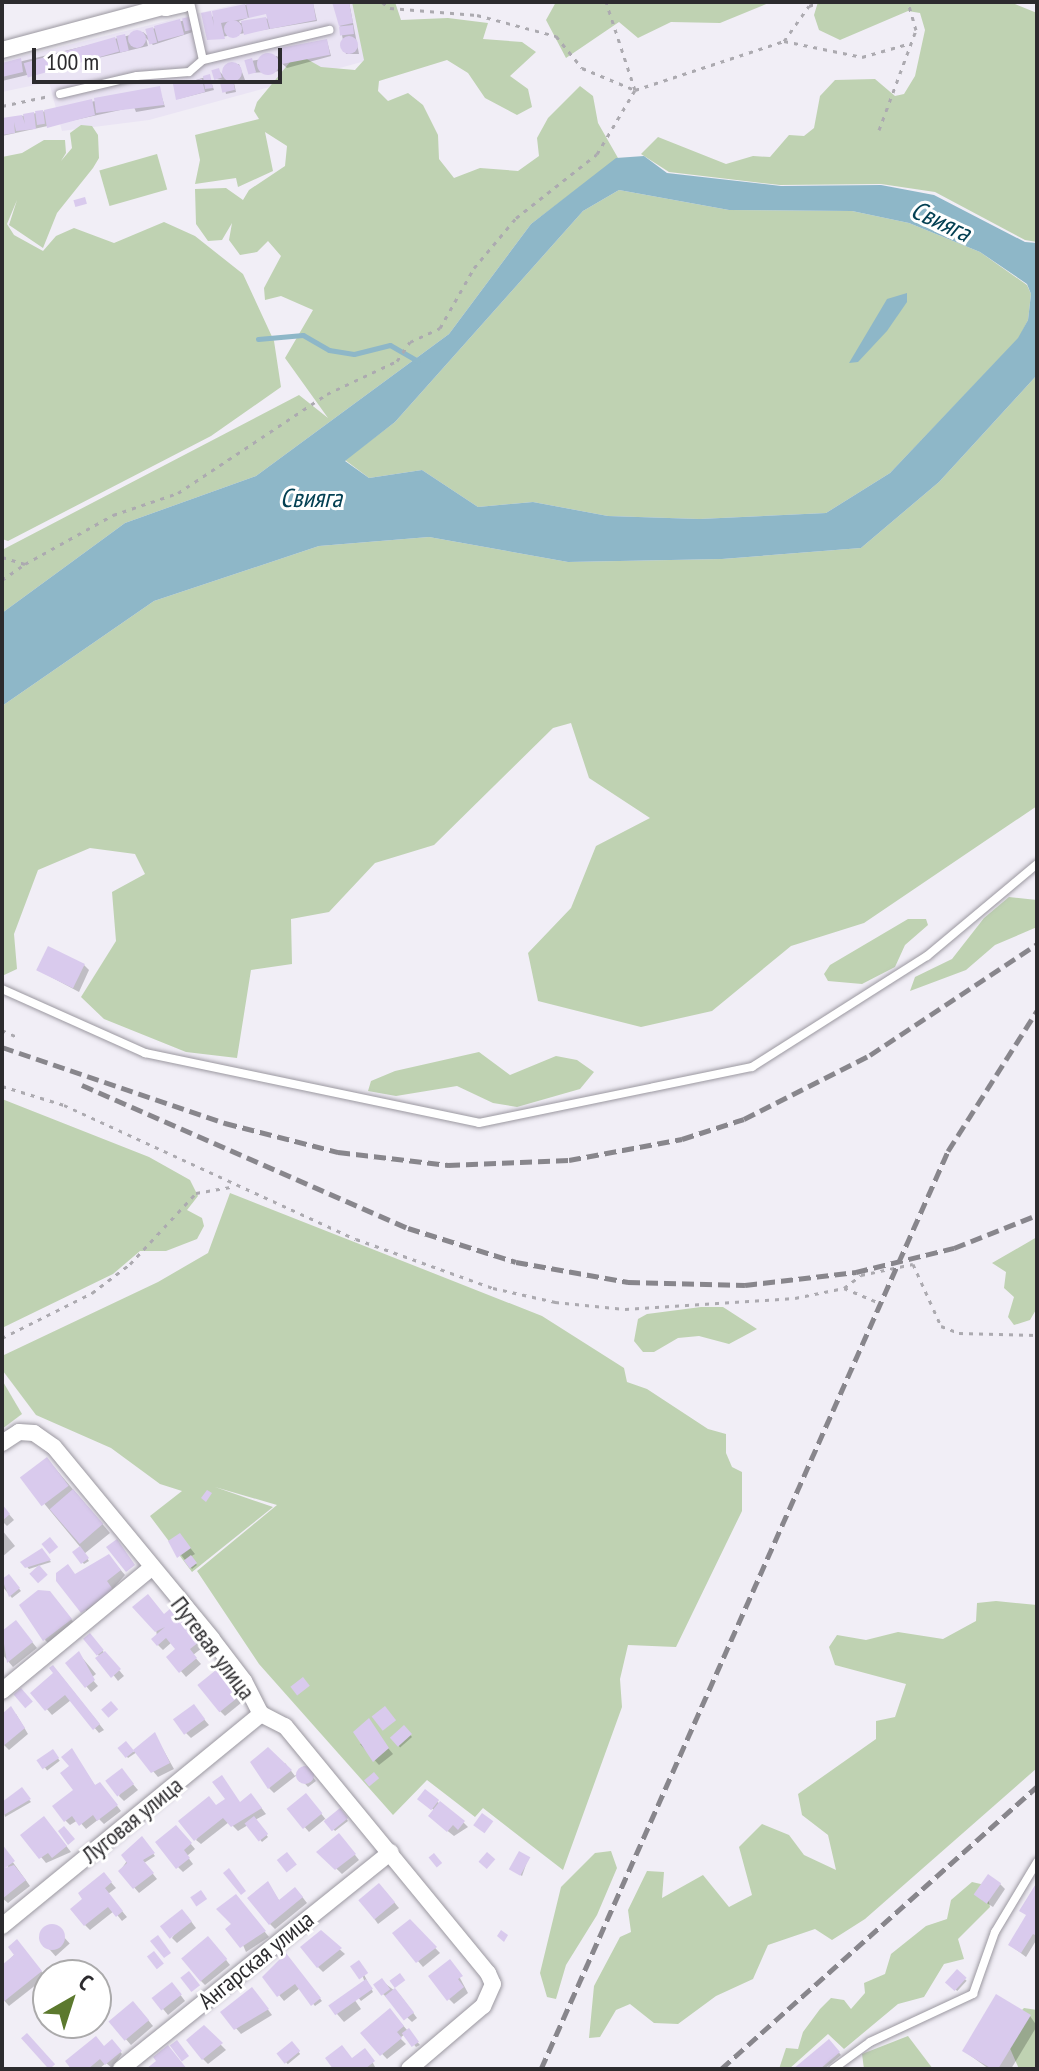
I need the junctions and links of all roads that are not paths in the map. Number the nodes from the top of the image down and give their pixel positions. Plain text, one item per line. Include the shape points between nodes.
1 (190, 2) edge
2 (171, 3) edge
3 (329, 30) dead end
4 (2, 50) edge
5 (203, 60) junction
6 (60, 94) road end
7 (1037, 864) edge
8 (2, 989) edge
9 (2, 1443) edge
10 (150, 1569) junction
11 (2, 1691) edge
12 (261, 1714) junction
13 (391, 1852) junction
14 (1037, 1862) edge
15 (2, 1926) edge
16 (121, 2069) edge
17 (409, 2069) edge
18 (833, 2069) edge

1 - 5 lane
2 - 4 street
3 - 5 lane
5 - 6 lane via 189,72 137,76
7 - 8 lane via 927,956 752,1067 479,1123 145,1053
9 - 10 street, Путевая улица via 19,1432 45,1437
10 - 11 street
10 - 12 street, Путевая улица via 244,1681
12 - 13 street, Путевая улица via 285,1726
12 - 15 street, Луговая улица
13 - 16 street, Ангарская улица
13 - 17 street, Путевая улица via 493,1984 483,2006
14 - 18 lane via 995,1932 973,1994 870,2042

